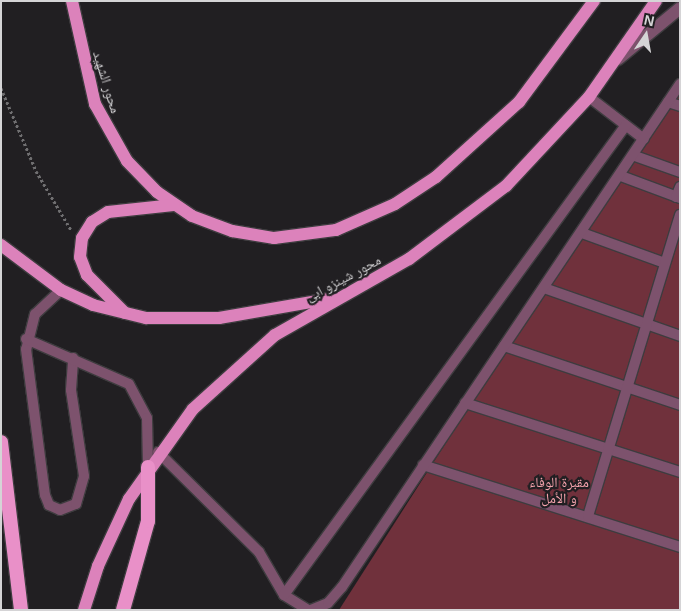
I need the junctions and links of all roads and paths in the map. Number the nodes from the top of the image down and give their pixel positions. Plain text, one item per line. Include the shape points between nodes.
1 (72, 1) edge
2 (594, 1) edge
3 (656, 1) edge
4 (680, 8) edge
5 (618, 59) junction
6 (680, 84) edge
7 (1, 88) edge
8 (589, 97) junction
9 (668, 102) junction
10 (680, 106) edge
11 (626, 125) junction
12 (644, 139) junction
13 (635, 156) junction
14 (680, 172) edge
15 (622, 176) junction
16 (679, 194) edge
17 (174, 205) junction
18 (680, 216) edge
19 (582, 233) junction
20 (82, 238) junction
21 (1, 245) edge
22 (665, 263) junction
23 (544, 288) junction
24 (61, 290) junction
25 (338, 297) junction
26 (127, 314) junction
27 (646, 325) junction
28 (680, 336) edge
29 (26, 339) junction
30 (504, 346) junction
31 (74, 358) junction
32 (626, 386) junction
33 (465, 403) junction
34 (680, 405) edge
35 (1, 442) edge
36 (608, 448) junction
37 (158, 452) junction
38 (423, 465) junction
39 (148, 467) junction
40 (680, 472) edge
41 (588, 516) junction
42 (680, 548) edge
43 (284, 595) junction
44 (294, 607) edge
45 (21, 610) edge
46 (84, 610) edge
47 (123, 610) edge
48 (310, 610) edge

1 - 17 main road, محور الشهيد via 88,82 104,124 136,172
2 - 17 main road via 500,123 436,177 376,214 323,234 274,238 212,224
3 - 5 main road, محور شينزو ابى
4 - 5 street
5 - 8 main road, محور شينزو ابى
6 - 9 lane
7 - 20 path via 51,200 67,227
8 - 11 lane
8 - 25 main road, محور شينزو ابى via 536,158 476,212 410,258
9 - 10 lane
9 - 12 lane
11 - 12 lane
11 - 43 lane
12 - 13 lane
13 - 14 lane
13 - 15 lane
15 - 16 lane
15 - 19 lane
17 - 20 main road via 108,212 92,222
18 - 22 lane
19 - 22 lane
19 - 23 lane
20 - 26 main road via 80,257 87,275
21 - 24 main road
22 - 27 lane
23 - 27 lane
23 - 30 lane
24 - 26 main road
24 - 29 lane via 40,307
25 - 26 main road via 195,320
25 - 37 main road, محور شينزو ابى via 246,358 193,409
27 - 28 lane
27 - 32 lane
29 - 31 lane
29 - 31 lane via 45,495 50,505 60,510 76,504 84,476 70,390
30 - 32 lane
30 - 33 lane
31 - 39 lane via 112,373 135,392 147,418
32 - 34 lane
32 - 36 lane
33 - 36 lane
33 - 38 lane
35 - 45 highway
36 - 40 lane
36 - 41 lane
37 - 39 main road, محور شينزو ابى
37 - 43 lane via 259,552
38 - 41 lane
38 - 48 lane via 342,586 328,603
39 - 46 main road, محور شينزو ابى via 112,532
39 - 47 highway via 148,521
41 - 42 lane
43 - 44 lane
44 - 48 lane

